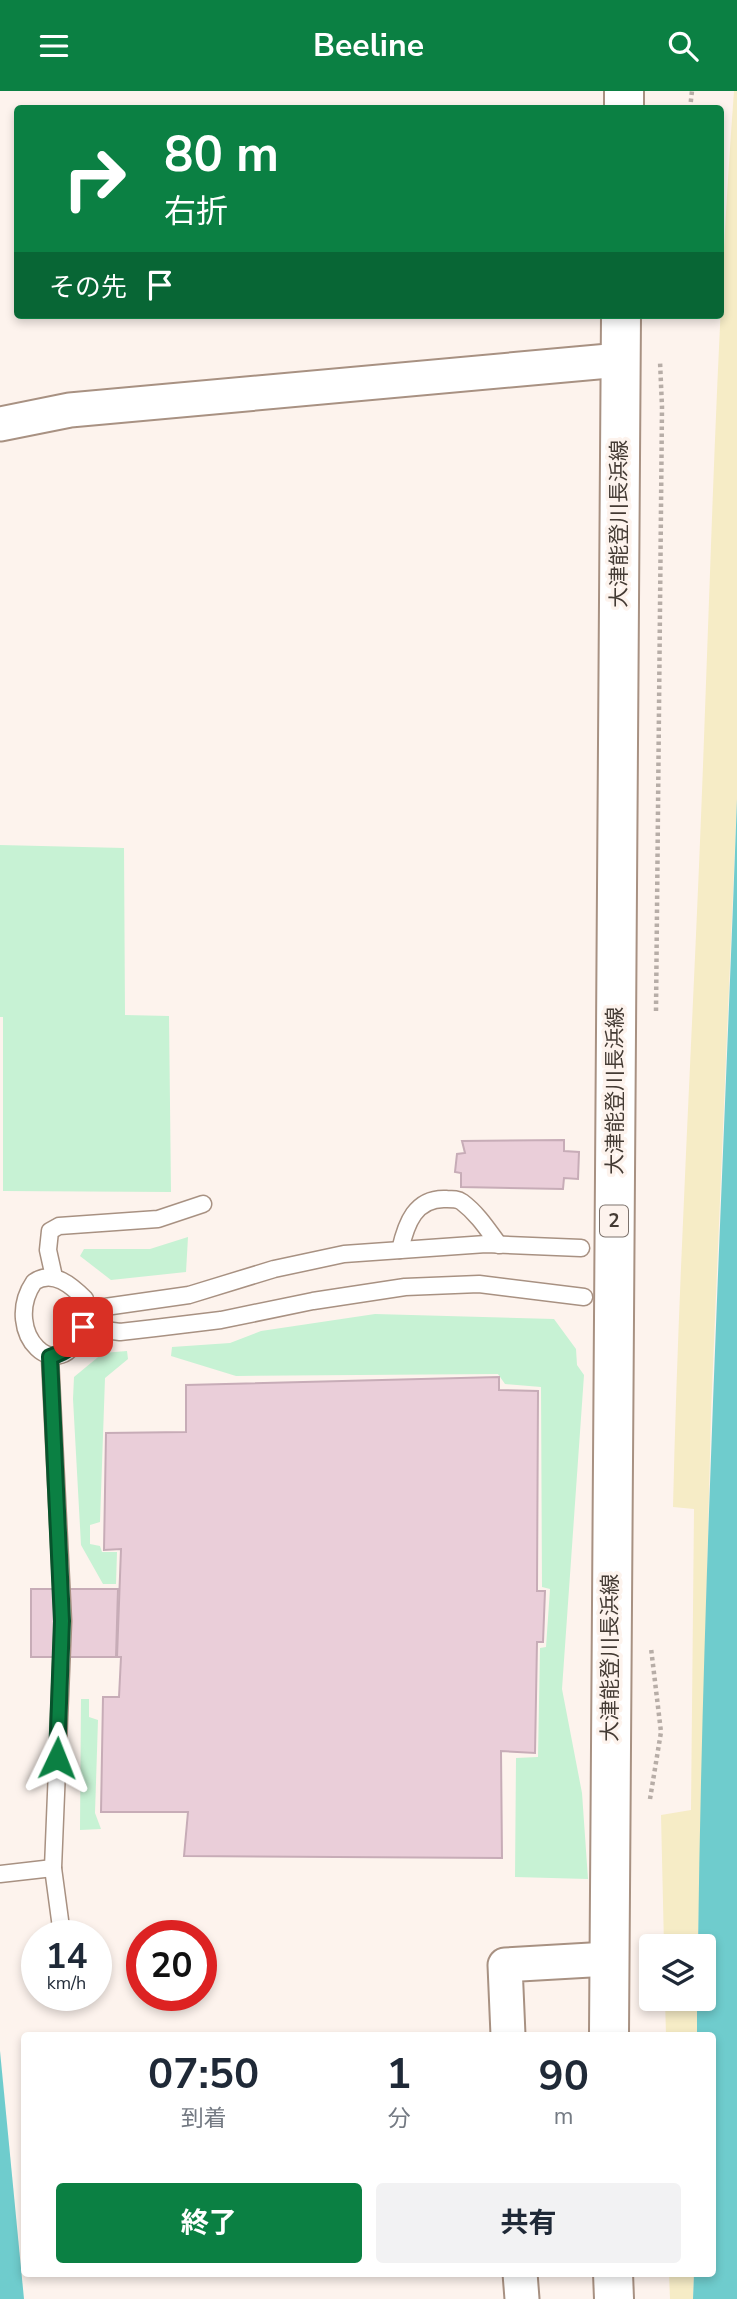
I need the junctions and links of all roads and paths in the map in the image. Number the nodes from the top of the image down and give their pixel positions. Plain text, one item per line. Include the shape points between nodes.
1 (621, 319) edge
2 (620, 360) junction
3 (0, 424) edge
4 (203, 1204) dead end
5 (499, 1245) junction
6 (581, 1248) dead end
7 (400, 1250) junction
8 (54, 1277) junction
9 (584, 1297) dead end
10 (84, 1310) junction
11 (83, 1327) junction
12 (50, 1357) junction
13 (53, 1868) junction
14 (7, 1873) edge
15 (60, 1920) edge
16 (608, 1959) junction
17 (508, 2032) edge
18 (610, 2032) edge
19 (520, 2277) edge
20 (613, 2277) edge
21 (522, 2299) edge
22 (614, 2299) edge

1 - 2 main road, 大津能登川長浜線 / 2
2 - 3 street via 70,410
2 - 16 main road, 大津能登川長浜線 / 2
4 - 8 lane via 158,1219 59,1226 50,1231 48,1250
5 - 6 lane
5 - 7 lane
5 - 7 lane via 460,1200 442,1198 421,1204 406,1224
7 - 10 lane via 344,1254 189,1295
8 - 10 lane via 85,1299
8 - 12 lane via 40,1279 20,1293 9,1312 10,1333 26,1351
9 - 11 lane via 480,1284 405,1287 221,1320 120,1332
10 - 11 lane
11 - 12 lane via 79,1339 66,1351
12 - 13 lane via 62,1621
13 - 14 lane
13 - 15 lane
16 - 17 street via 505,1965
16 - 18 main road, 大津能登川長浜線 / 2
19 - 21 street
20 - 22 main road

